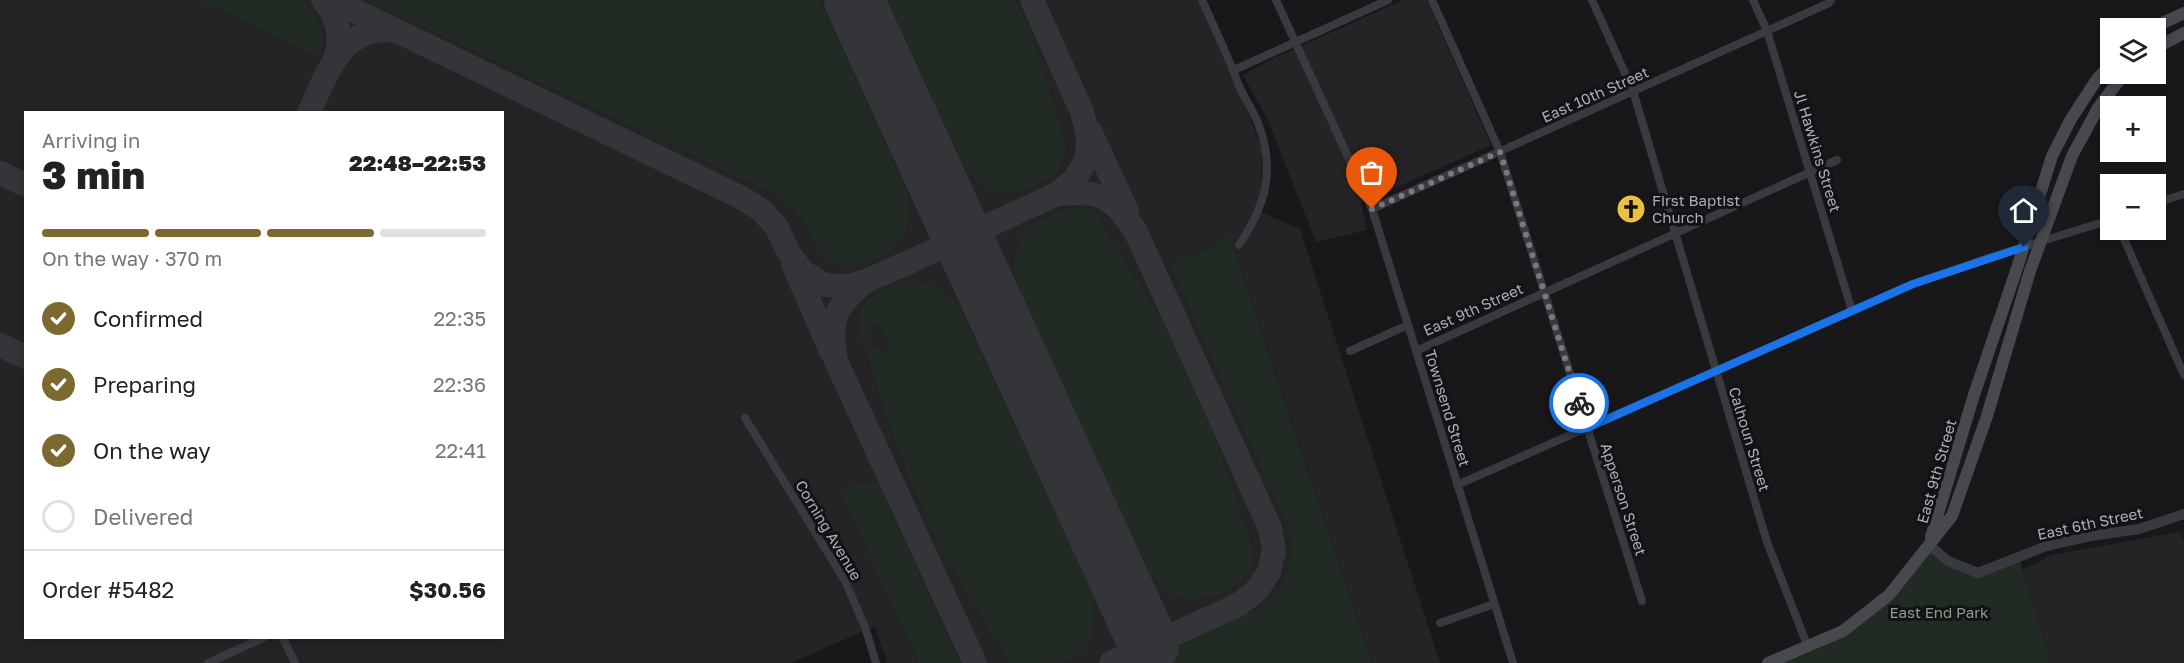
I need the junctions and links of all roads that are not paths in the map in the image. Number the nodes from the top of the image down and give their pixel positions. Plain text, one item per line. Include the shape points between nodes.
1 (1202, 0) edge
2 (1276, 0) edge
3 (1388, 0) edge
4 (1432, 0) edge
5 (1592, 0) edge
6 (1753, 0) edge
7 (1830, 1) edge
8 (2184, 13) edge
9 (2166, 21) edge
10 (1767, 31) junction
11 (2184, 33) edge
12 (1295, 42) junction
13 (2166, 43) edge
14 (1234, 70) junction
15 (2100, 76) edge
16 (2116, 84) edge
17 (1633, 91) junction
18 (1500, 152) junction
19 (1837, 160) dead end
20 (1810, 172) junction
21 (2184, 194) edge
22 (2166, 200) edge
23 (1372, 209) junction
24 (2100, 223) edge
25 (1675, 233) junction
26 (2125, 240) edge
27 (2041, 241) junction
28 (1239, 244) dead end
29 (2024, 247) junction
30 (1544, 293) junction
31 (1852, 311) junction
32 (1408, 325) junction
33 (1350, 351) dead end
34 (1416, 351) junction
35 (2180, 351) edge
36 (1716, 371) junction
37 (2184, 375) edge
38 (745, 418) dead end
39 (1587, 428) junction
40 (1457, 485) junction
41 (2184, 514) edge
42 (1929, 545) junction
43 (1642, 601) dead end
44 (1494, 604) junction
45 (1440, 623) dead end
46 (261, 639) edge
47 (283, 639) edge
48 (1808, 647) junction
49 (208, 663) edge
50 (295, 663) edge
51 (876, 663) edge
52 (1513, 663) edge
53 (1768, 663) edge

1 - 14 street
2 - 12 street, Townsend Street
3 - 12 street
4 - 18 street, Apperson Street
5 - 17 street, Calhoun Street
6 - 10 street, Jl Hawkins Street
7 - 10 street, East 10th Street
8 - 9 main road
10 - 17 street, East 10th Street
10 - 20 street, Jl Hawkins Street
11 - 13 main road
12 - 14 street
12 - 23 street, Townsend Street
14 - 28 street via 1266,145 1268,166 1261,204
15 - 29 main road, East 9th Street via 2052,156
16 - 27 main road, East 9th Street via 2098,108 2072,156
17 - 18 street, East 10th Street
17 - 25 street, Calhoun Street
18 - 23 street, East 10th Street
18 - 30 street, Apperson Street
19 - 20 street, East 9th Street
20 - 25 street, East 9th Street
20 - 31 street, Jl Hawkins Street
21 - 22 street
23 - 32 street, Townsend Street
24 - 27 street
25 - 30 street, East 9th Street
25 - 36 street, Calhoun Street
26 - 35 street
27 - 29 street
27 - 42 main road, East 9th Street via 1952,516
29 - 31 street via 1943,272
29 - 42 main road, East 9th Street
30 - 34 street, East 9th Street
30 - 39 street, Apperson Street
31 - 36 street
32 - 33 street, East 9th Street
32 - 34 street, Townsend Street
34 - 40 street, Townsend Street
35 - 37 street
36 - 39 street
36 - 48 street, Calhoun Street via 1767,542
38 - 51 street, Corning Avenue via 845,581
39 - 40 street
39 - 43 street, Apperson Street
40 - 44 street, Townsend Street
41 - 42 street, East 6th Street via 2139,529 2057,543 1978,573 1948,561
42 - 48 main road via 1889,595 1843,631
44 - 45 street
44 - 52 street, Townsend Street
46 - 49 street
47 - 50 street
48 - 53 main road

